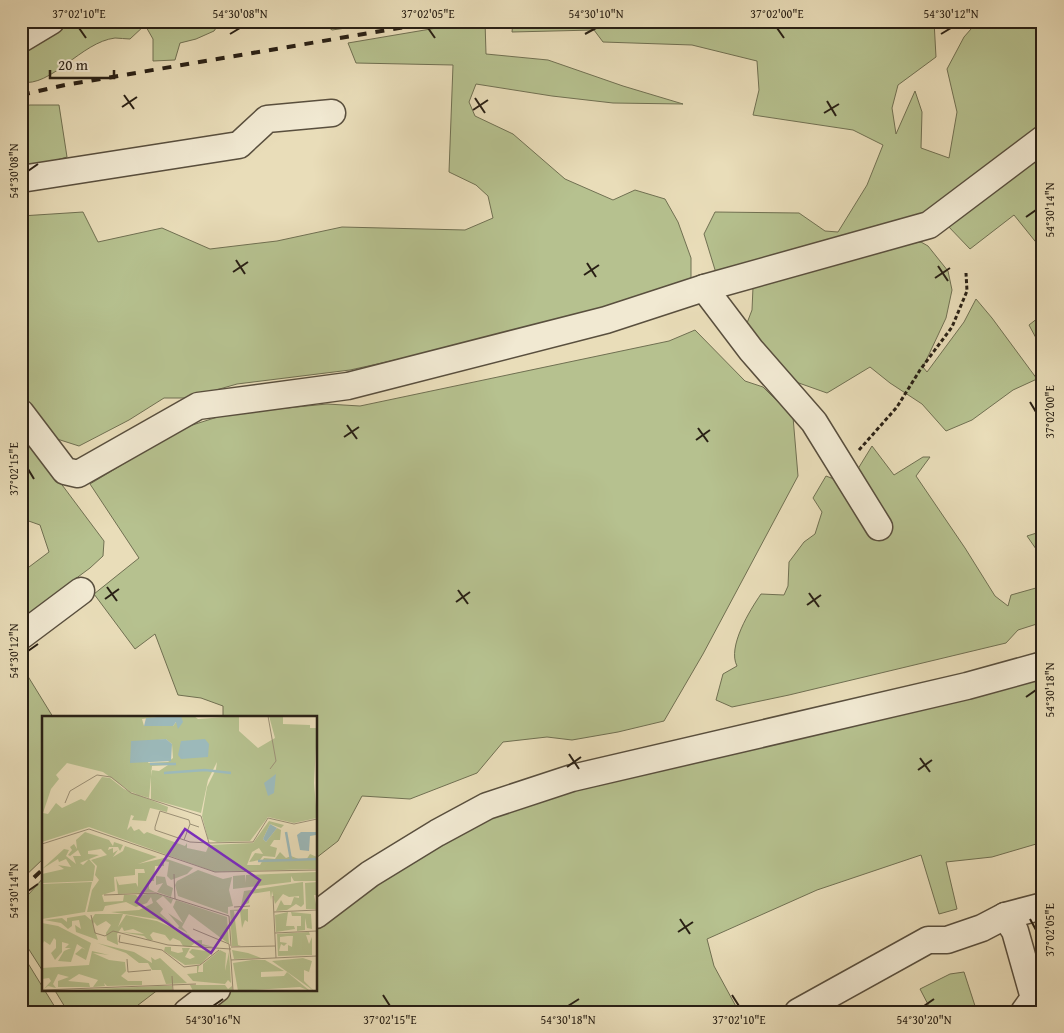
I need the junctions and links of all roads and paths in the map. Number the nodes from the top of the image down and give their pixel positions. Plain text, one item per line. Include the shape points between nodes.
1 (51, 21) edge
2 (21, 38) edge
3 (332, 113) dead end
4 (1043, 139) edge
5 (21, 179) edge
6 (966, 273) dead end
7 (704, 288) junction
8 (21, 413) edge
9 (843, 470) junction
10 (879, 527) dead end
11 (81, 591) dead end
12 (21, 636) edge
13 (1043, 665) edge
14 (1043, 906) edge
15 (318, 913) edge
16 (1005, 916) junction
17 (216, 990) edge
18 (187, 1012) edge
19 (798, 1012) edge
20 (1024, 1012) edge

1 - 2 lane
3 - 5 lane via 267,119 238,145
4 - 7 lane via 929,225
6 - 9 path via 967,291 952,327 897,407
7 - 8 lane via 606,320 348,386 198,406 78,474 65,471
7 - 9 lane via 751,350 814,422
9 - 10 lane
11 - 12 lane
13 - 15 lane via 967,686 572,778 487,806 370,874
14 - 16 lane
16 - 19 lane via 947,940 928,940
16 - 20 lane via 1016,931 1034,998
17 - 18 lane

